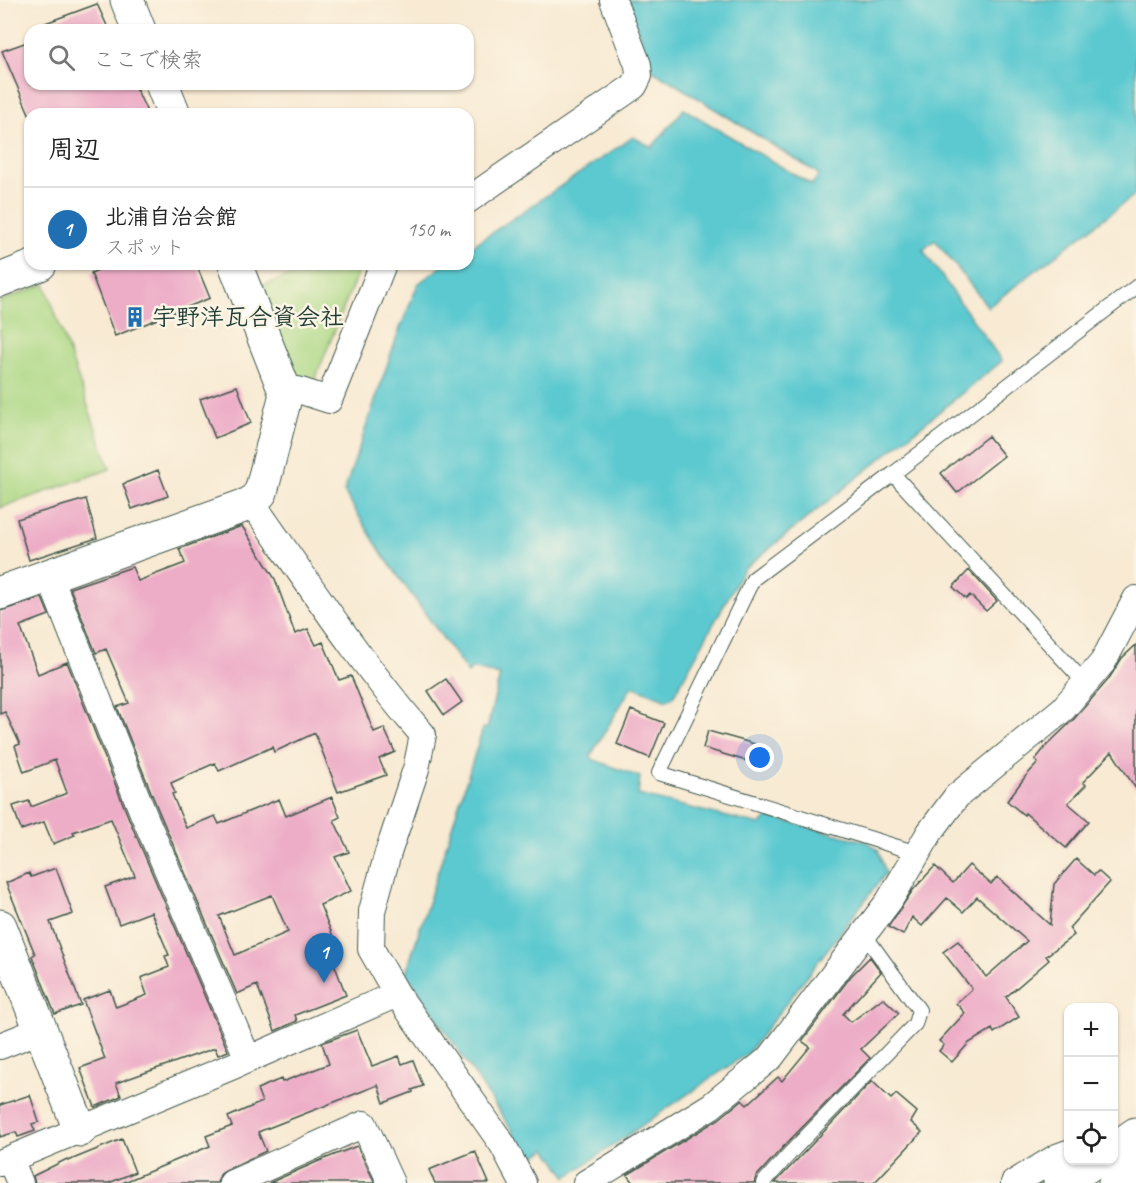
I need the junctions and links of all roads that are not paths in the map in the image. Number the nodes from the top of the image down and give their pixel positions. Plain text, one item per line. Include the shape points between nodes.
1 (127, 0) edge
2 (613, 0) edge
3 (137, 24) edge
4 (164, 90) edge
5 (172, 108) edge
6 (474, 196) edge
7 (24, 270) edge
8 (237, 270) edge
9 (381, 270) edge
10 (0, 280) edge
11 (1136, 287) edge
12 (286, 393) junction
13 (893, 474) junction
14 (252, 503) junction
15 (49, 575) junction
16 (0, 593) edge
17 (1136, 599) edge
18 (1085, 683) junction
19 (917, 853) junction
20 (1, 930) edge
21 (864, 934) junction
22 (397, 994) junction
23 (40, 1030) junction
24 (0, 1046) edge
25 (248, 1059) junction
26 (80, 1130) junction
27 (1136, 1132) edge
28 (1118, 1136) edge
29 (1118, 1145) edge
30 (1064, 1154) edge
31 (5, 1161) edge
32 (1090, 1165) edge
33 (1136, 1168) edge
34 (20, 1183) edge
35 (232, 1183) edge
36 (391, 1183) edge
37 (523, 1183) edge
38 (586, 1183) edge
39 (764, 1183) edge
40 (1014, 1183) edge
41 (1060, 1183) edge
42 (1115, 1183) edge

1 - 3 street
2 - 6 street via 638,65 639,76 634,86
4 - 5 street
7 - 10 street
8 - 12 street
9 - 12 street via 329,400 298,390
11 - 13 lane
12 - 14 street via 261,492
13 - 18 lane
13 - 19 lane via 753,579 659,773
14 - 15 street
14 - 22 street via 327,611 423,735 417,769 372,911 371,949
15 - 16 street
15 - 25 street via 143,813
17 - 18 street via 1103,662
18 - 19 street via 1063,710 957,796
19 - 21 street
20 - 23 street
21 - 38 street via 771,1057 711,1106
21 - 39 lane via 919,1010 915,1024
22 - 25 street
22 - 37 street via 503,1145
23 - 24 street
23 - 26 street
25 - 26 street
26 - 31 street
27 - 28 street
27 - 29 street
30 - 40 street
31 - 34 street
32 - 41 street
33 - 42 street
35 - 36 street via 364,1124

